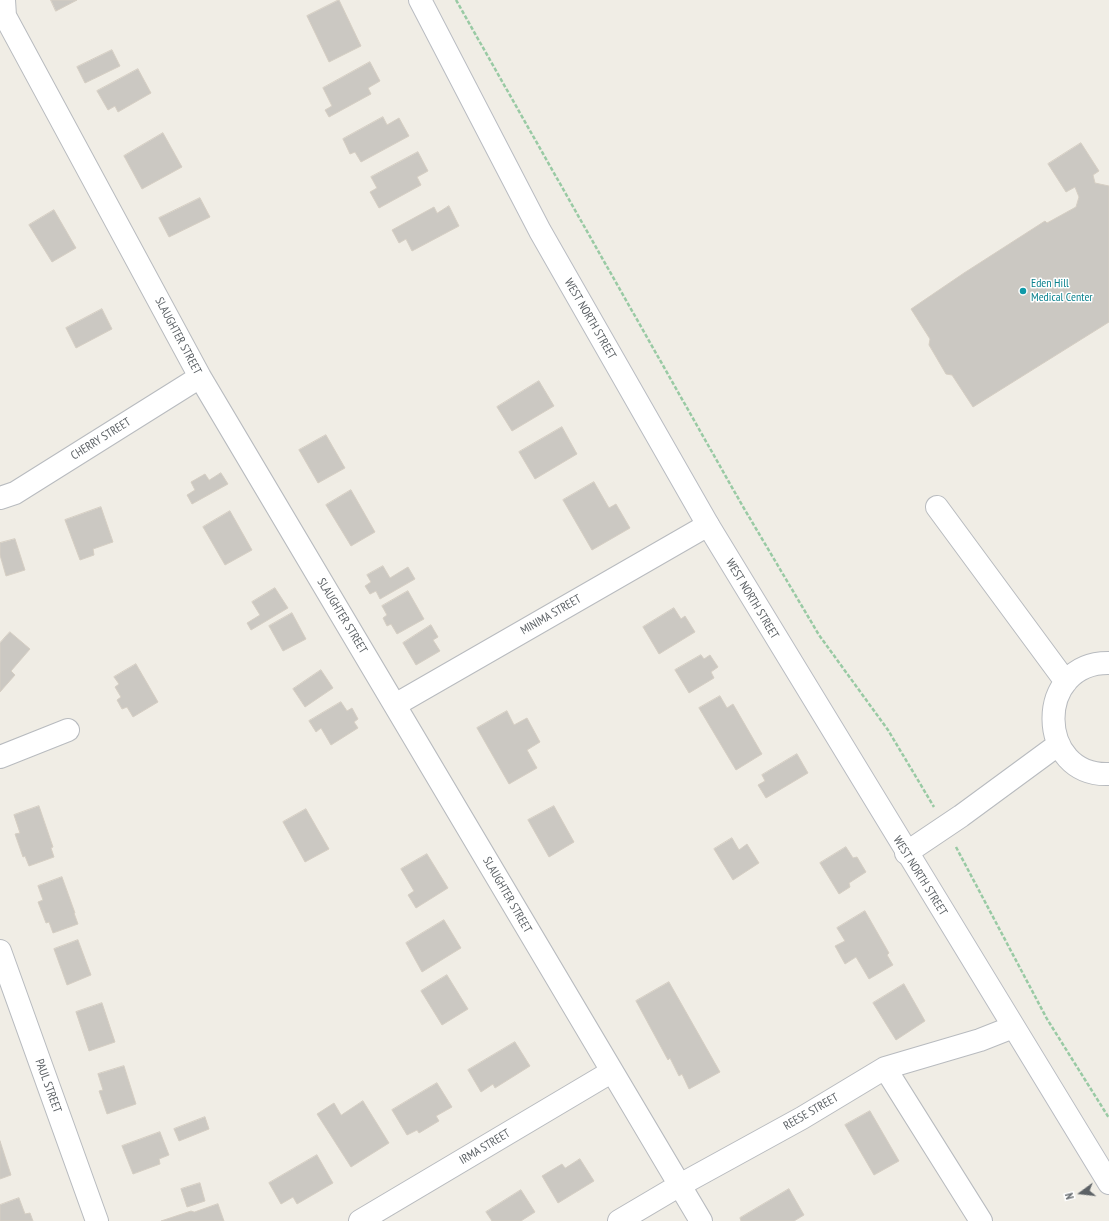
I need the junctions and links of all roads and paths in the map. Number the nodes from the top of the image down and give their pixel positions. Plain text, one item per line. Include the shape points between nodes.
1 (4, 0) edge
2 (420, 0) edge
3 (456, 0) edge
4 (200, 377) junction
5 (0, 498) edge
6 (937, 507) dead end
7 (708, 525) junction
8 (1109, 663) edge
9 (1066, 682) junction
10 (395, 705) junction
11 (68, 730) dead end
12 (1059, 744) junction
13 (0, 757) edge
14 (1109, 774) edge
15 (946, 827) junction
16 (906, 853) junction
17 (0, 951) edge
18 (1013, 1027) junction
19 (885, 1068) junction
20 (611, 1072) junction
21 (1109, 1118) edge
22 (1109, 1184) edge
23 (680, 1185) junction
24 (96, 1221) edge
25 (360, 1221) edge
26 (619, 1221) edge
27 (701, 1221) edge
28 (980, 1221) edge

1 - 4 street, SLAUGHTER STREET via 5,16
2 - 7 street, WEST NORTH STREET via 540,231
3 - 15 path via 742,505 819,635 888,730
4 - 5 street, CHERRY STREET via 15,493
4 - 10 street, SLAUGHTER STREET
6 - 9 street
7 - 10 street, MINIMA STREET
7 - 16 street, WEST NORTH STREET
8 - 9 street via 1089,666 1076,672
9 - 12 street via 1059,693 1053,712 1054,732
10 - 20 street, SLAUGHTER STREET
11 - 13 street
12 - 14 street via 1077,765 1090,772
12 - 15 street
15 - 16 street
15 - 21 path via 1047,1019
16 - 18 street, WEST NORTH STREET
17 - 24 street, PAUL STREET
18 - 19 street, REESE STREET via 980,1040
18 - 22 street, WEST NORTH STREET
19 - 23 street, REESE STREET via 802,1118
19 - 28 street
20 - 23 street, SLAUGHTER STREET
20 - 25 street, IRMA STREET
23 - 26 street, REESE STREET
23 - 27 street, SLAUGHTER STREET

